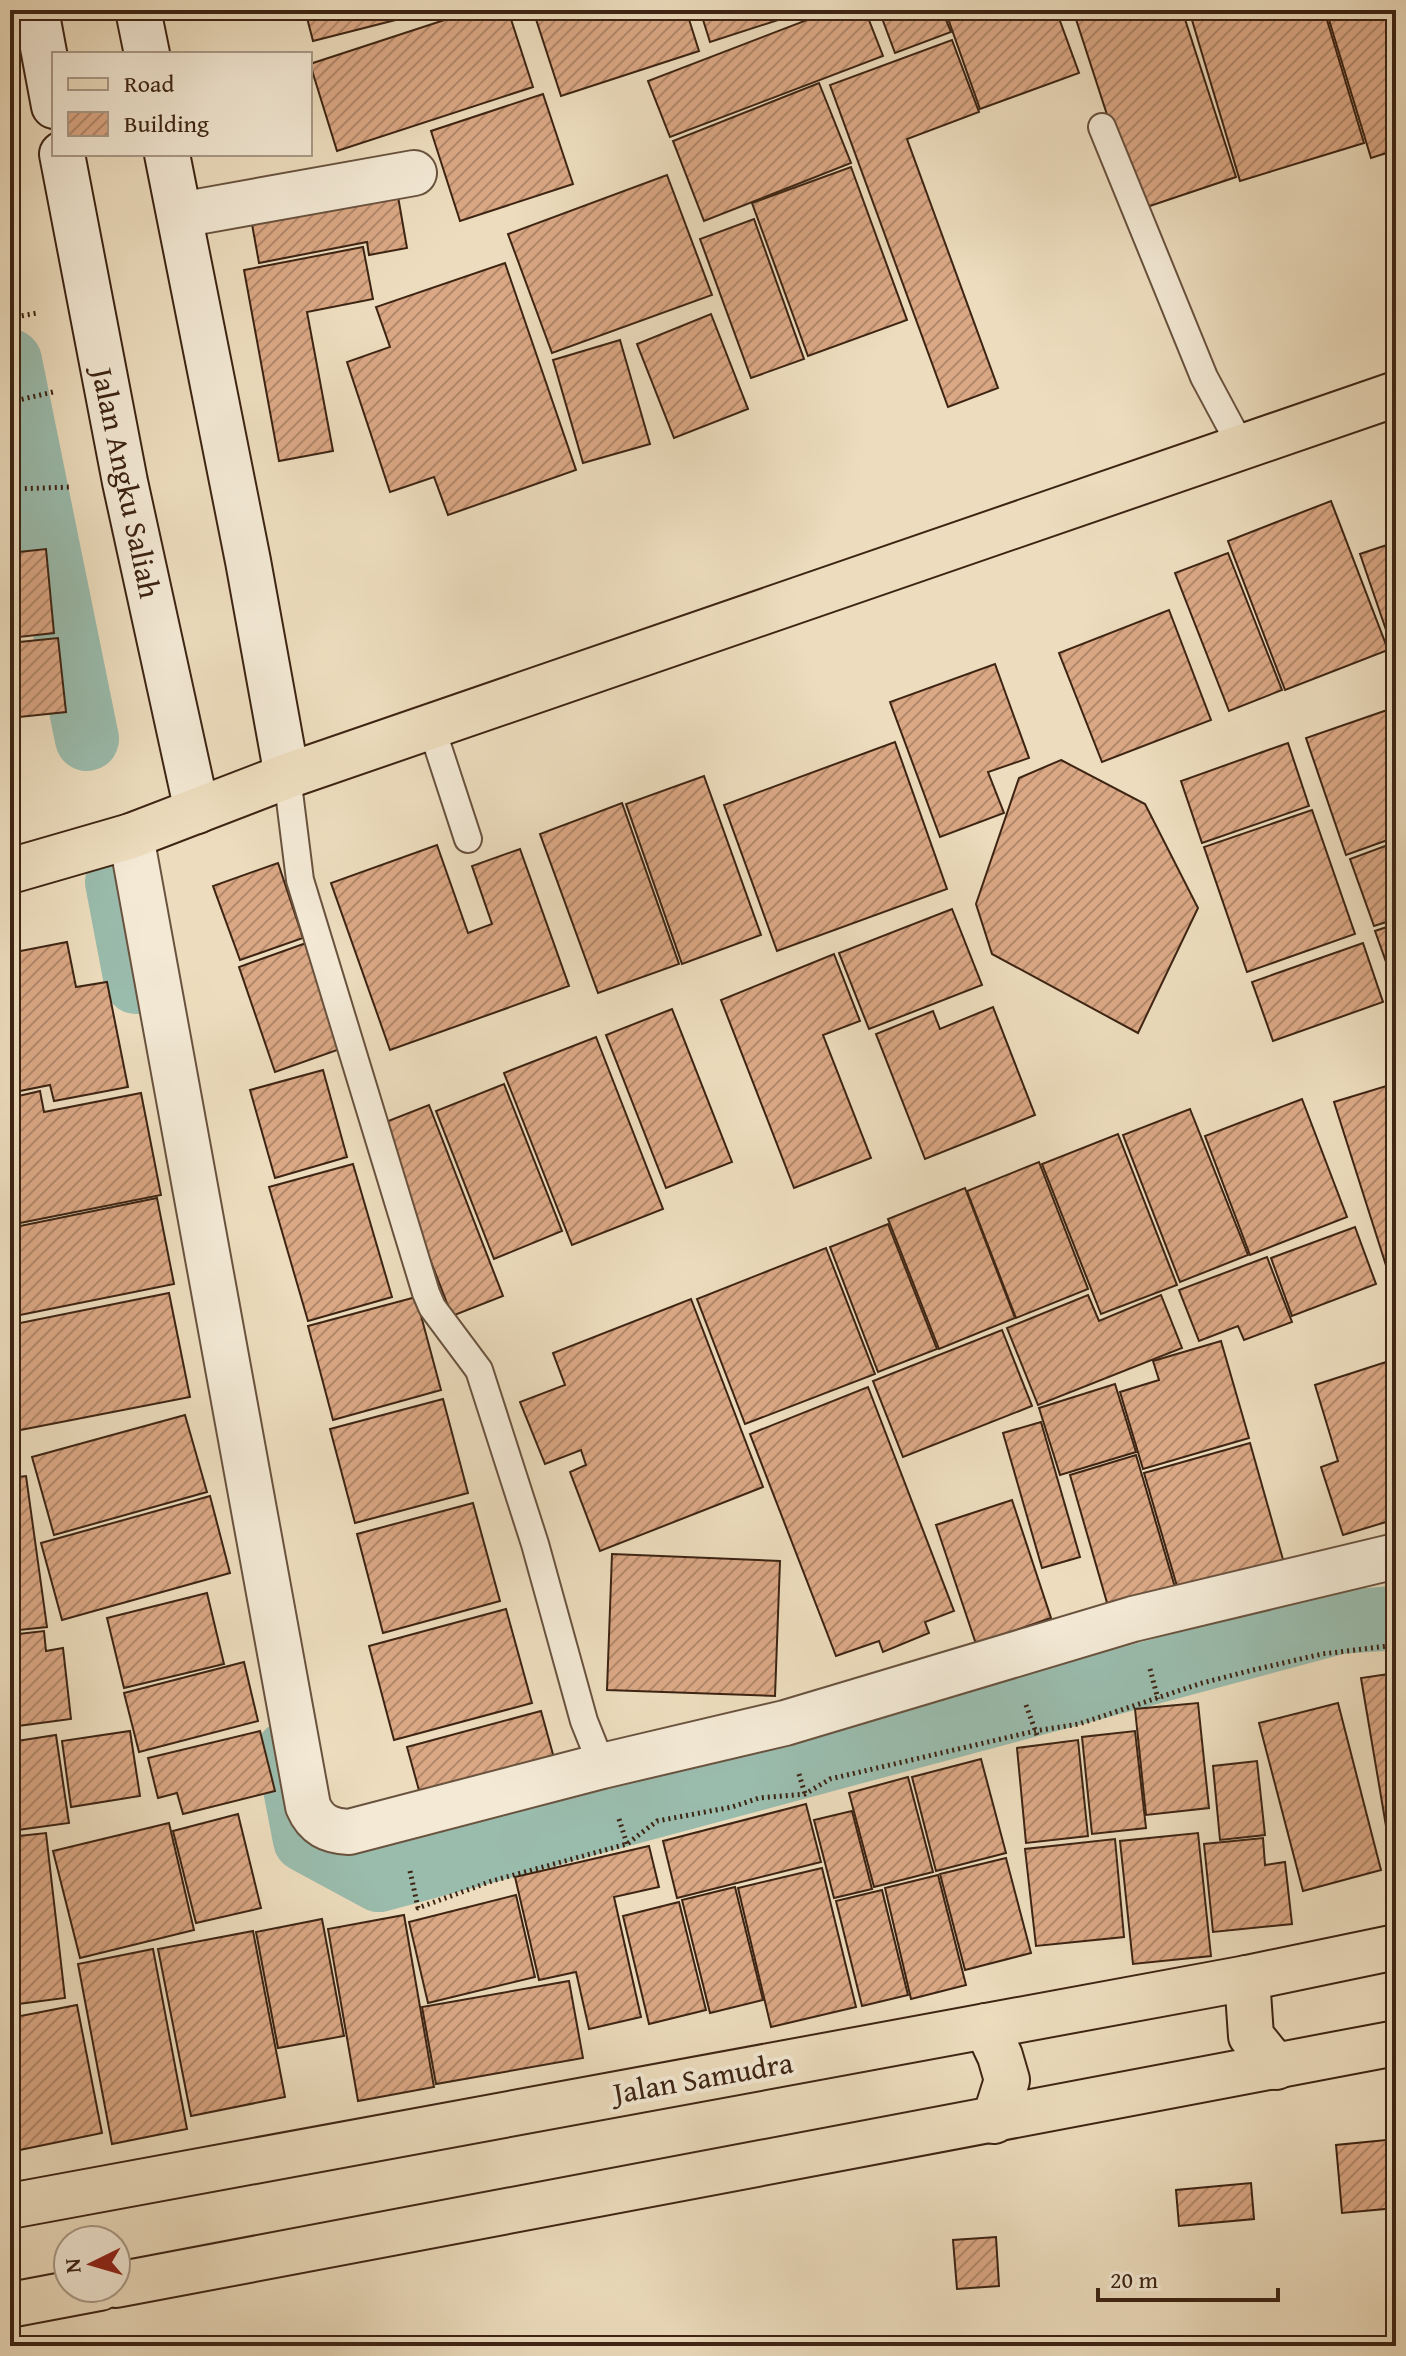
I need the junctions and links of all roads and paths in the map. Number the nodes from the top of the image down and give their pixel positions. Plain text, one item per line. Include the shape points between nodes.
1 (36, 10) edge
2 (138, 10) edge
3 (147, 52) edge
4 (52, 95) edge
5 (1102, 127) dead end
6 (62, 156) edge
7 (167, 156) edge
8 (414, 173) dead end
9 (180, 215) junction
10 (18, 315) dead end
11 (10, 318) edge
12 (37, 394) dead end
13 (1396, 394) edge
14 (10, 402) edge
15 (1241, 446) junction
16 (10, 459) edge
17 (52, 489) dead end
18 (431, 726) junction
19 (287, 776) junction
20 (197, 811) junction
21 (131, 836) junction
22 (468, 839) dead end
23 (10, 871) edge
24 (1396, 1556) edge
25 (1396, 1645) edge
26 (602, 1766) junction
27 (418, 1908) dead end
28 (1396, 1947) edge
29 (1247, 1978) junction
30 (986, 2026) junction
31 (1396, 2043) edge
32 (1276, 2067) junction
33 (994, 2121) junction
34 (10, 2206) edge
35 (132, 2282) edge
36 (52, 2297) edge
37 (10, 2305) edge

1 - 4 street
2 - 3 street
5 - 15 lane via 1204,377
6 - 20 street, Jalan Angku Saliah via 125,482
7 - 9 street
8 - 9 street
9 - 19 street
10 - 11 path
12 - 14 path
13 - 15 main road
15 - 18 main road
16 - 17 path via 13,489
18 - 19 main road
18 - 22 lane
19 - 20 main road
19 - 26 lane via 300,880 426,1293 479,1370
20 - 21 main road
21 - 23 main road
21 - 26 street via 313,1817 334,1832 349,1832
24 - 26 street via 1133,1619 785,1723
25 - 27 path via 1253,1670 1079,1724 830,1779 805,1794 759,1798 657,1821 627,1844 492,1881
28 - 29 main road, Jalan Samudra
29 - 30 main road, Jalan Samudra
29 - 32 main road via 1251,2036
30 - 33 main road via 1007,2080
30 - 34 main road, Jalan Samudra
31 - 32 main road
32 - 33 main road
33 - 35 main road
36 - 37 main road

